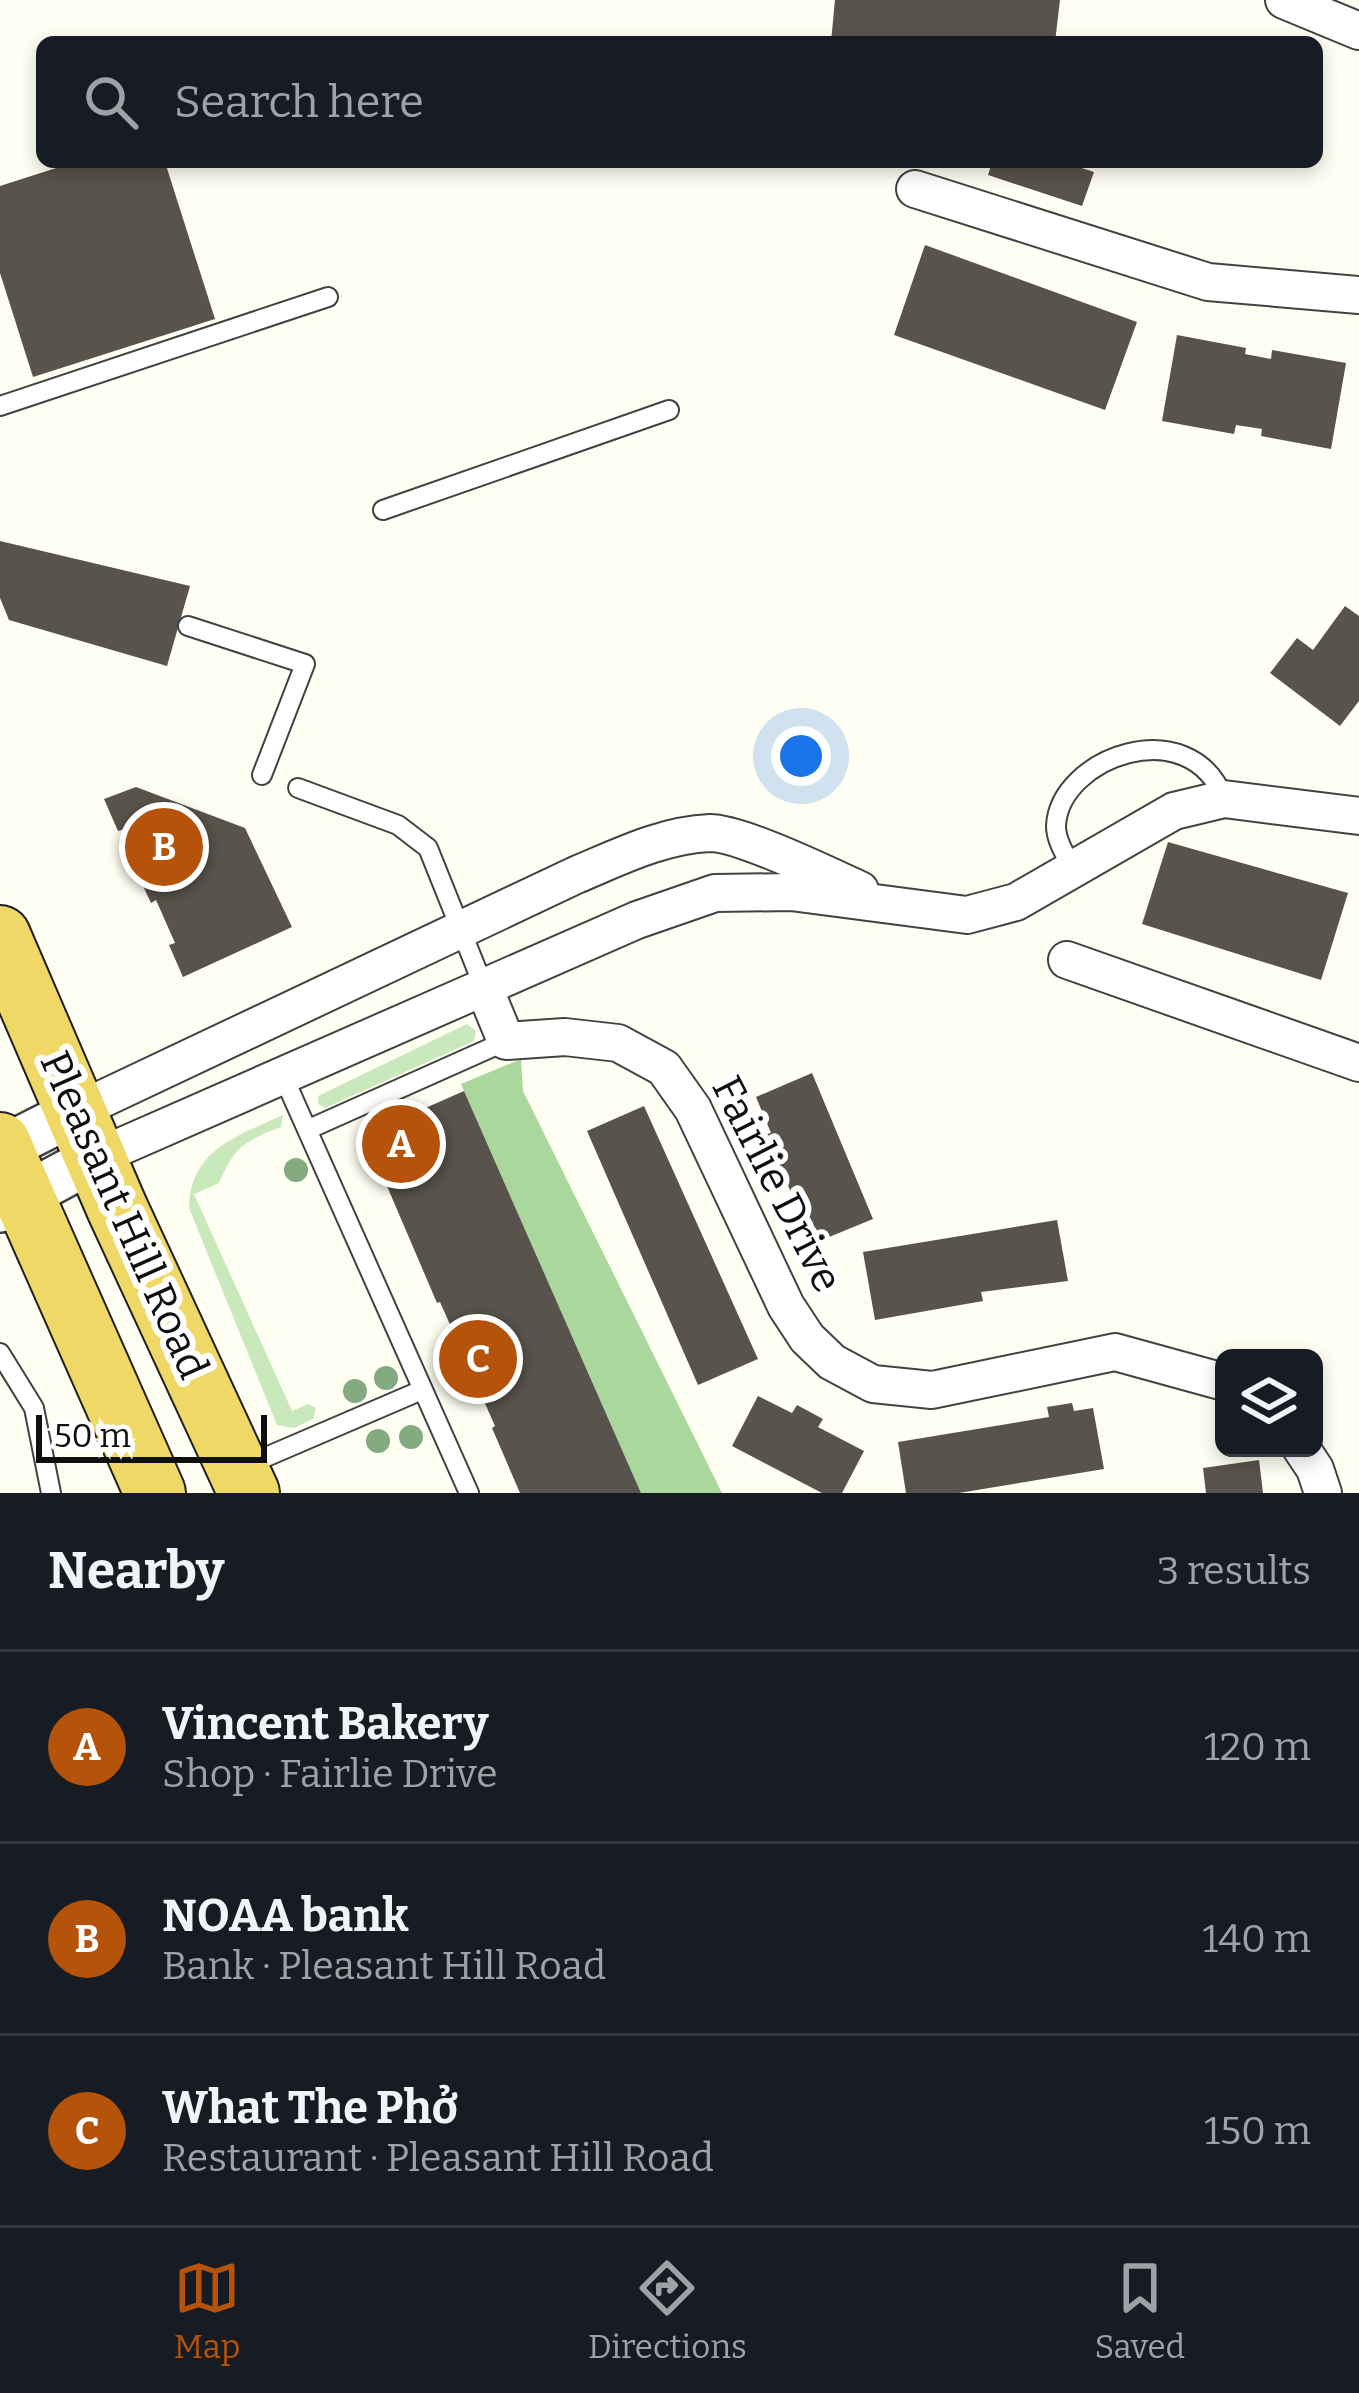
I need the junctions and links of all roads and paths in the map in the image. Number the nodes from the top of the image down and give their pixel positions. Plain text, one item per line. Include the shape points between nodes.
1 (1284, 0) edge
2 (1359, 31) edge
3 (915, 189) dead end
4 (1359, 296) edge
5 (328, 297) dead end
6 (0, 406) edge
7 (669, 410) dead end
8 (382, 510) dead end
9 (188, 626) dead end
10 (262, 775) dead end
11 (298, 788) dead end
12 (1224, 799) junction
13 (1359, 816) edge
14 (1073, 869) junction
15 (891, 905) junction
16 (460, 930) junction
17 (0, 936) edge
18 (1067, 960) dead end
19 (484, 990) junction
20 (506, 1041) junction
21 (1359, 1063) edge
22 (284, 1078) junction
23 (309, 1130) junction
24 (86, 1134) junction
25 (5, 1169) edge
26 (0, 1353) edge
27 (1215, 1380) edge
28 (422, 1390) junction
29 (1307, 1457) edge
30 (244, 1481) edge
31 (51, 1493) edge
32 (155, 1493) edge
33 (469, 1493) edge
34 (1323, 1493) edge

1 - 2 street
3 - 4 street via 1208,282
5 - 6 lane
7 - 8 lane
9 - 10 lane via 305,664
11 - 16 lane via 398,825 428,848
12 - 13 street
12 - 14 street via 1174,811
12 - 14 lane via 1213,775 1178,752 1145,750 1107,761 1073,789 1058,815 1058,838
14 - 15 street via 1016,902 968,915
15 - 16 street via 715,833 657,841
15 - 19 street via 791,892 715,893
16 - 19 lane
16 - 24 street
17 - 24 highway, Pleasant Hill Road
18 - 21 street
19 - 20 street
19 - 22 street
20 - 23 lane
20 - 27 street, Fairlie Drive via 618,1043 664,1067 693,1109 807,1338 873,1384 932,1390 1115,1352
22 - 23 lane
22 - 24 street
23 - 28 lane
24 - 25 street
24 - 30 highway, Pleasant Hill Road
25 - 32 highway, Pleasant Hill Road
26 - 31 lane via 34,1408
28 - 30 lane
28 - 33 lane
29 - 34 street

